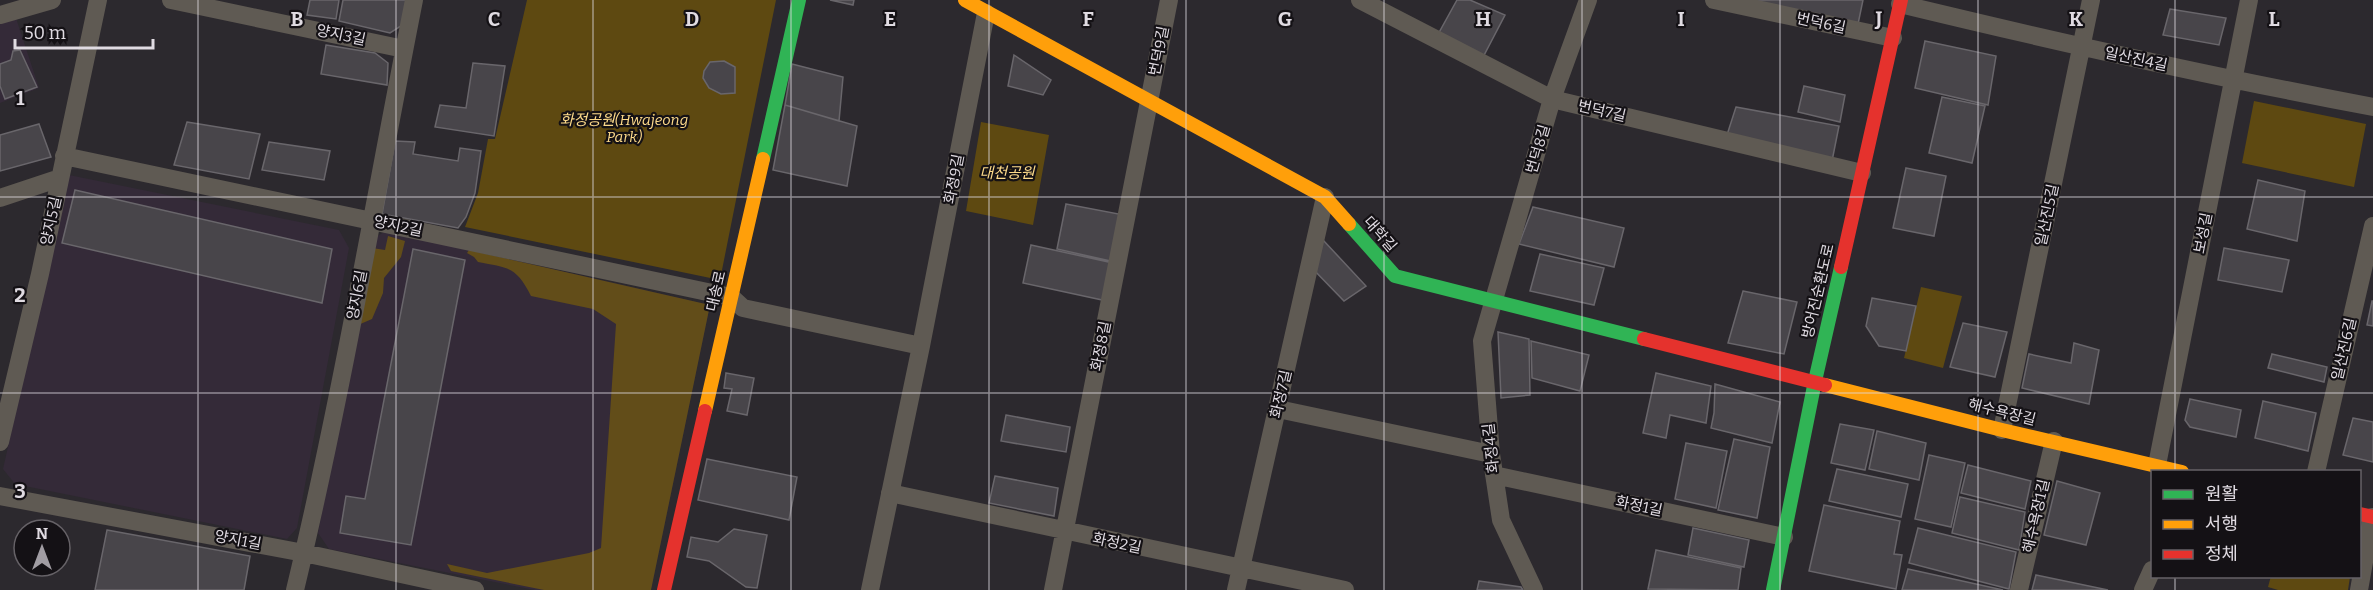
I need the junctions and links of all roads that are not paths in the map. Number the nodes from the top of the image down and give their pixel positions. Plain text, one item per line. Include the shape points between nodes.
1 (52, 0) edge
2 (98, 0) edge
3 (171, 0) edge
4 (414, 0) edge
5 (799, 0) edge
6 (965, 0) edge
7 (1170, 0) edge
8 (1360, 0) edge
9 (1588, 0) edge
10 (1714, 0) edge
11 (2091, 0) edge
12 (2249, 0) edge
13 (1901, 2) edge
14 (986, 13) junction
15 (0, 15) edge
16 (1893, 38) junction
17 (2082, 48) junction
18 (404, 49) junction
19 (2232, 80) junction
20 (1552, 99) junction
21 (1149, 102) junction
22 (2373, 107) edge
23 (64, 156) junction
24 (1862, 173) junction
25 (60, 178) junction
26 (0, 198) edge
27 (1325, 198) junction
28 (371, 221) junction
29 (2373, 226) edge
30 (731, 297) junction
31 (1494, 301) junction
32 (921, 346) junction
33 (1815, 381) junction
34 (1278, 409) junction
35 (2002, 430) junction
36 (2054, 441) junction
37 (0, 442) edge
38 (1491, 454) junction
39 (2157, 465) junction
40 (2178, 470) edge
41 (2316, 470) edge
42 (1494, 475) junction
43 (890, 494) junction
44 (0, 496) edge
45 (2368, 516) edge
46 (1064, 532) junction
47 (1784, 537) junction
48 (304, 553) junction
49 (1242, 568) junction
50 (2151, 572) edge
51 (2361, 574) edge
52 (295, 590) edge
53 (475, 590) edge
54 (664, 590) edge
55 (870, 590) edge
56 (1053, 590) edge
57 (1236, 590) edge
58 (1345, 590) edge
59 (1534, 590) edge
60 (1773, 590) edge
61 (2019, 590) edge
62 (2143, 590) edge

1 - 15 street
2 - 23 street, 양지5길
3 - 18 street, 양지3길
4 - 18 street, 양지6길
5 - 30 street, 대송로
6 - 14 street, 대학길
7 - 21 street, 번덕9길
8 - 20 street, 번덕7길
9 - 20 street, 번덕8길
10 - 16 street, 번덕6길
11 - 17 street, 일산진5길
12 - 19 street, 보성길
13 - 16 street, 방어진순환도로
13 - 17 street, 일산진4길
14 - 21 street, 대학길
14 - 32 street, 화정9길
16 - 24 street, 방어진순환도로
17 - 19 street, 일산진4길
17 - 35 street, 일산진5길
18 - 28 street, 양지6길
19 - 22 street, 일산진4길
19 - 39 street, 보성길
20 - 24 street, 번덕7길
20 - 31 street, 번덕8길
21 - 27 street, 대학길
21 - 46 street, 화정8길
23 - 25 street, 양지5길
23 - 28 street, 양지2길
24 - 33 street, 방어진순환도로
25 - 26 street
25 - 37 street, 양지5길
27 - 31 street, 대학길 via 1395,276
27 - 34 street, 화정7길
28 - 30 street, 양지2길
28 - 48 street, 양지6길
29 - 41 street, 일산진6길
30 - 32 street via 743,308
30 - 54 street, 대송로
31 - 33 street, 대학길
31 - 38 street, 화정4길 via 1482,341
32 - 43 street, 화정9길
33 - 35 street, 해수욕장길
33 - 47 street, 방어진순환도로
34 - 38 street
34 - 49 street, 화정7길
35 - 36 street, 해수욕장길
36 - 39 street, 해수욕장길
36 - 61 street, 해수욕장1길
38 - 42 street, 화정4길
39 - 40 street, 해수욕장길
42 - 47 street, 화정1길
42 - 59 street, 화정4길 via 1501,519
43 - 46 street, 화정2길
43 - 55 street, 화정9길
44 - 48 street, 양지1길
45 - 51 street
46 - 49 street, 화정2길
46 - 56 street, 화정8길
47 - 60 street, 방어진순환도로
48 - 52 street, 양지6길
48 - 53 street, 양지1길
49 - 57 street, 화정7길
49 - 58 street, 화정2길
50 - 62 street

